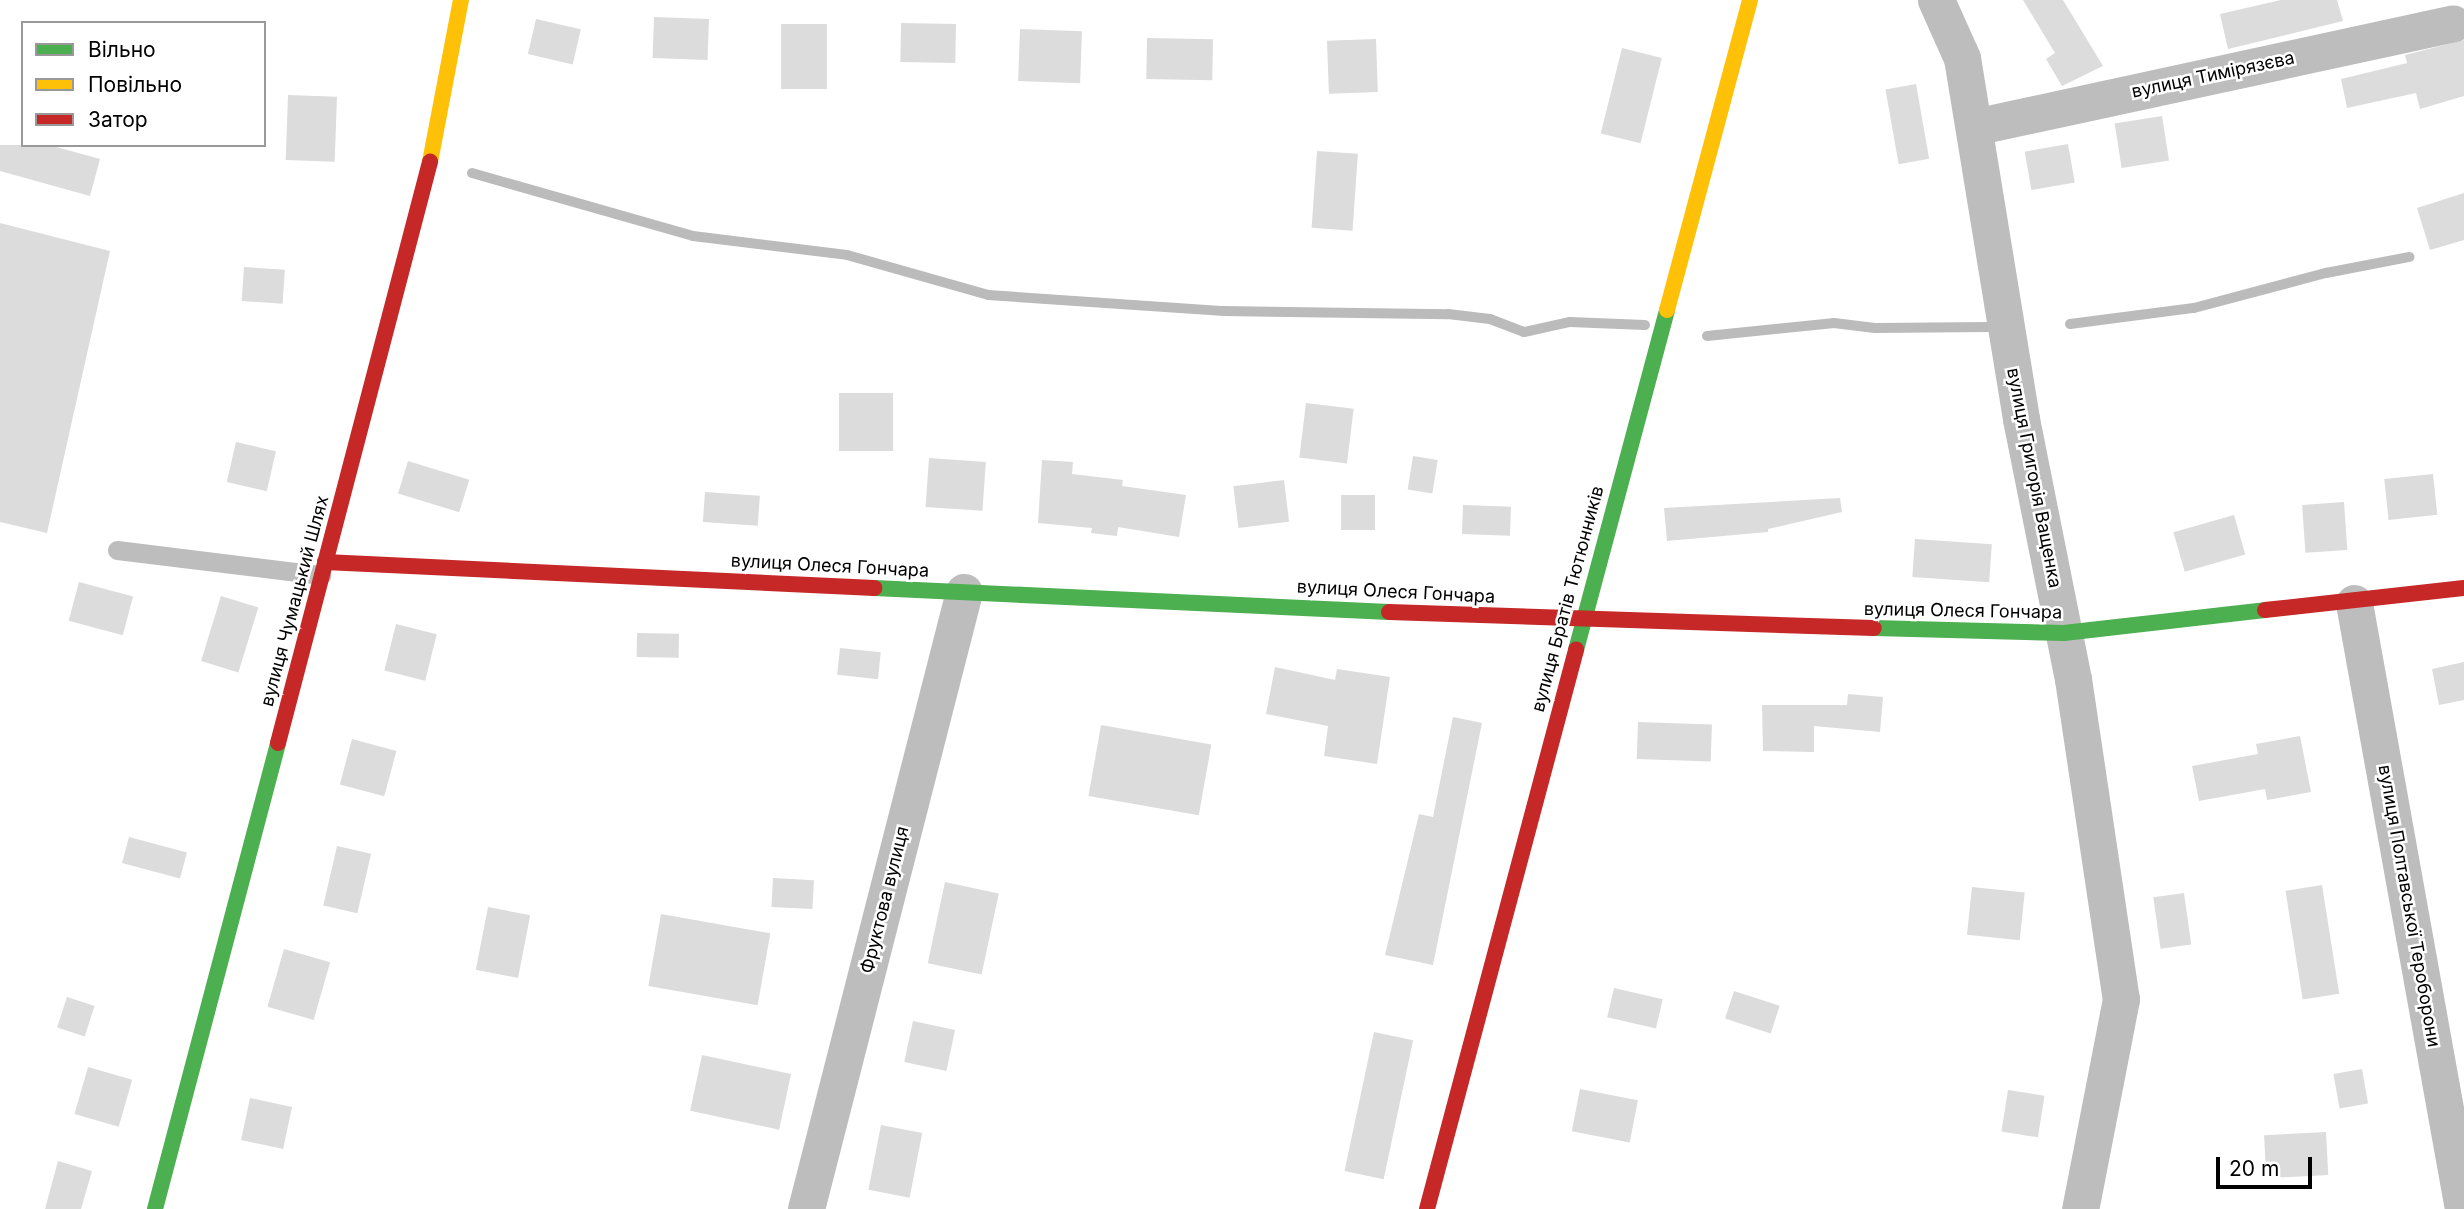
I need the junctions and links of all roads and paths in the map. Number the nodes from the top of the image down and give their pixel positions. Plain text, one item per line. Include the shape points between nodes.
1 (461, 0) edge
2 (1750, 0) edge
3 (1930, 3) edge
4 (2453, 23) dead end
5 (1974, 127) junction
6 (117, 550) dead end
7 (323, 568) junction
8 (2464, 588) edge
9 (964, 592) junction
10 (2354, 603) junction
11 (1581, 620) junction
12 (2064, 633) junction
13 (155, 1209) edge
14 (806, 1209) edge
15 (1427, 1209) edge
16 (2080, 1209) edge
17 (2463, 1209) edge

1 - 7 main road, вулиця Чумацький Шлях via 431,160
2 - 11 main road, вулиця Братів Тютюнників
3 - 5 street, вулиця Григорія Ващенка via 1962,58
4 - 5 street, вулиця Тимірязєва
5 - 12 street, вулиця Григорія Ващенка via 2021,419
6 - 7 lane
7 - 9 main road, вулиця Олеся Гончара
7 - 13 main road, вулиця Чумацький Шлях
8 - 10 main road, вулиця Олеся Гончара
9 - 11 main road, вулиця Олеся Гончара
9 - 14 street, Фруктова вулиця
10 - 12 main road, вулиця Олеся Гончара
10 - 17 street, вулиця Полтавської Тероборони
11 - 12 main road, вулиця Олеся Гончара
11 - 15 main road, вулиця Братів Тютюнників
12 - 16 street, вулиця Григорія Ващенка via 2121,999

